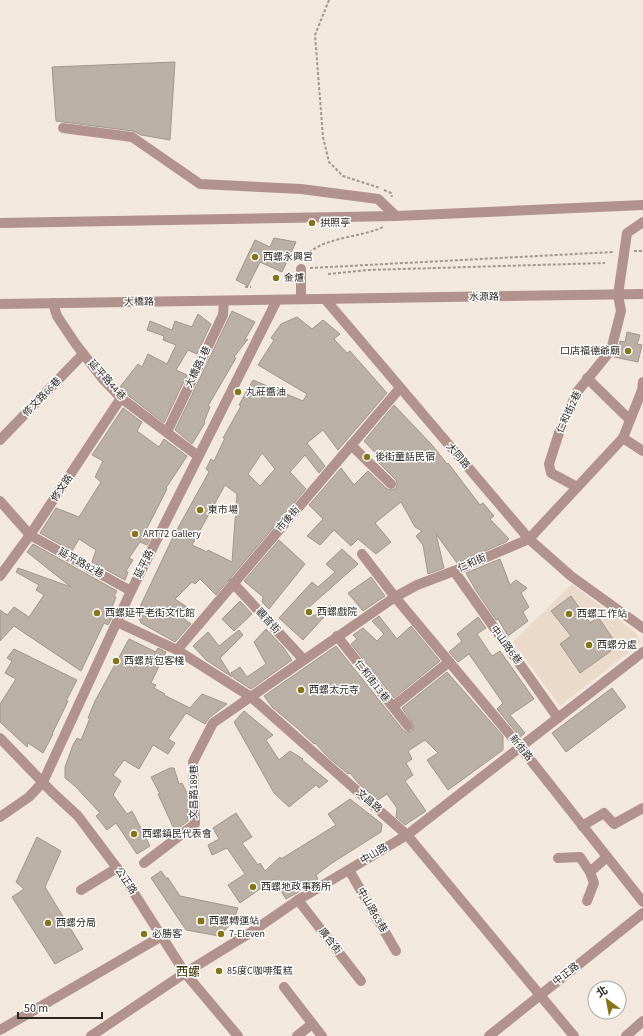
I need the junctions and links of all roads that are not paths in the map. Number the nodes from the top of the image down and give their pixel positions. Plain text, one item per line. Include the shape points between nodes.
1 (63, 128) dead end
2 (643, 206) edge
3 (396, 216) junction
4 (643, 222) edge
5 (0, 223) edge
6 (301, 269) road end
7 (643, 294) edge
8 (618, 295) junction
9 (325, 299) junction
10 (277, 300) junction
11 (301, 300) junction
12 (224, 301) junction
13 (53, 303) junction
14 (0, 304) edge
15 (83, 354) junction
16 (587, 378) junction
17 (643, 382) edge
18 (400, 388) junction
19 (643, 390) edge
20 (122, 398) junction
21 (630, 420) junction
22 (167, 432) junction
23 (623, 438) junction
24 (0, 440) edge
25 (351, 445) junction
26 (643, 451) edge
27 (198, 456) junction
28 (391, 484) dead end
29 (577, 487) junction
30 (0, 501) edge
31 (30, 535) junction
32 (529, 539) junction
33 (362, 554) dead end
34 (454, 571) junction
35 (0, 576) edge
36 (233, 583) junction
37 (131, 591) junction
38 (395, 597) junction
39 (117, 622) junction
40 (643, 628) edge
41 (337, 636) junction
42 (176, 650) junction
43 (643, 652) edge
44 (303, 659) junction
45 (449, 662) junction
46 (251, 697) junction
47 (396, 705) dead end
48 (558, 718) junction
49 (408, 726) dead end
50 (0, 738) edge
51 (521, 748) junction
52 (43, 782) junction
53 (643, 808) edge
54 (0, 817) edge
55 (582, 826) junction
56 (407, 835) junction
57 (608, 857) junction
58 (558, 858) dead end
59 (144, 863) dead end
60 (117, 868) junction
61 (349, 870) junction
62 (590, 872) junction
63 (81, 890) dead end
64 (298, 900) junction
65 (587, 901) dead end
66 (643, 902) edge
67 (643, 913) edge
68 (162, 936) junction
69 (396, 951) dead end
70 (186, 973) junction
71 (361, 981) dead end
72 (284, 987) dead end
73 (539, 995) junction
74 (643, 1021) edge
75 (312, 1024) junction
76 (0, 1030) edge
77 (91, 1036) edge
78 (238, 1036) edge
79 (297, 1036) edge
80 (322, 1036) edge
81 (490, 1036) edge
82 (574, 1036) edge
83 (626, 1036) edge

1 - 3 street via 132,137 200,184 301,189 378,199
2 - 3 street
3 - 5 street
4 - 8 street, 仁和街2巷 via 627,233
6 - 11 street
7 - 8 street, 水源路
8 - 9 street, 水源路
8 - 16 street, 仁和街2巷 via 621,310 611,350
9 - 11 street
9 - 18 street, 大同路
10 - 11 street
10 - 12 street, 大橋路
10 - 27 street, 延平路
12 - 13 street, 大橋路
12 - 22 street, 大橋路1巷 via 224,315
13 - 14 street, 大橋路
13 - 15 street, 延平路44巷 via 57,316
15 - 20 street, 延平路44巷
15 - 24 street, 修文路66巷
16 - 21 street
16 - 29 street, 仁和街2巷 via 577,392 549,464 551,473
17 - 19 street, 仁和街
18 - 25 street, 市後街
18 - 32 street, 大同路
19 - 21 street, 仁和街
20 - 22 street, 延平路44巷
20 - 31 street, 修文路
21 - 23 street, 仁和街
22 - 27 street, 延平路44巷
23 - 26 street
23 - 29 street, 仁和街
25 - 28 street
25 - 36 street, 市後街
27 - 37 street, 延平路
29 - 32 street, 仁和街
30 - 31 street, 延平路82巷
31 - 35 street, 修文路
31 - 37 street, 延平路82巷
32 - 34 street, 仁和街
32 - 40 street, 大同路 via 571,576
33 - 38 street, 新街路
34 - 38 street, 仁和街 via 417,585
34 - 48 street, 中山路6巷
36 - 42 street, 市後街
36 - 44 street, 觀音街
37 - 39 street, 延平路
38 - 41 street, 仁和街
38 - 45 street, 新街路
39 - 42 street, 文昌路
39 - 52 street, 延平路
41 - 44 street, 仁和街
41 - 49 street, 仁和街13巷
42 - 46 street, 文昌路
43 - 48 street, 中山路
44 - 46 street, 仁和街
45 - 47 street
45 - 51 street, 新街路
46 - 56 street, 文昌路
46 - 59 street, 文昌路189巷 via 213,723 193,762 195,824
48 - 51 street, 中山路
50 - 52 street, 公正路
51 - 55 street, 新街路
51 - 56 street, 中山路
52 - 54 street, 延平路 via 29,797
52 - 60 street, 公正路 via 78,816
53 - 55 street via 614,824 604,813
55 - 57 street, 新街路
56 - 61 street, 中山路
56 - 73 street, 文昌路
57 - 62 street
57 - 66 street, 新街路
58 - 62 street via 580,857
60 - 63 street
60 - 68 street, 公正路
61 - 64 street, 中山路
61 - 69 street, 中山路63巷
62 - 65 street via 594,883
64 - 70 street, 中山路
64 - 71 street, 廣合街
67 - 73 street, 中正路
68 - 70 street, 公正路
68 - 76 street
70 - 77 street, 中山路
70 - 78 street, 公正路
72 - 75 street
73 - 81 street, 中正路
73 - 82 street, 文昌路
74 - 83 street
75 - 79 street
75 - 80 street

